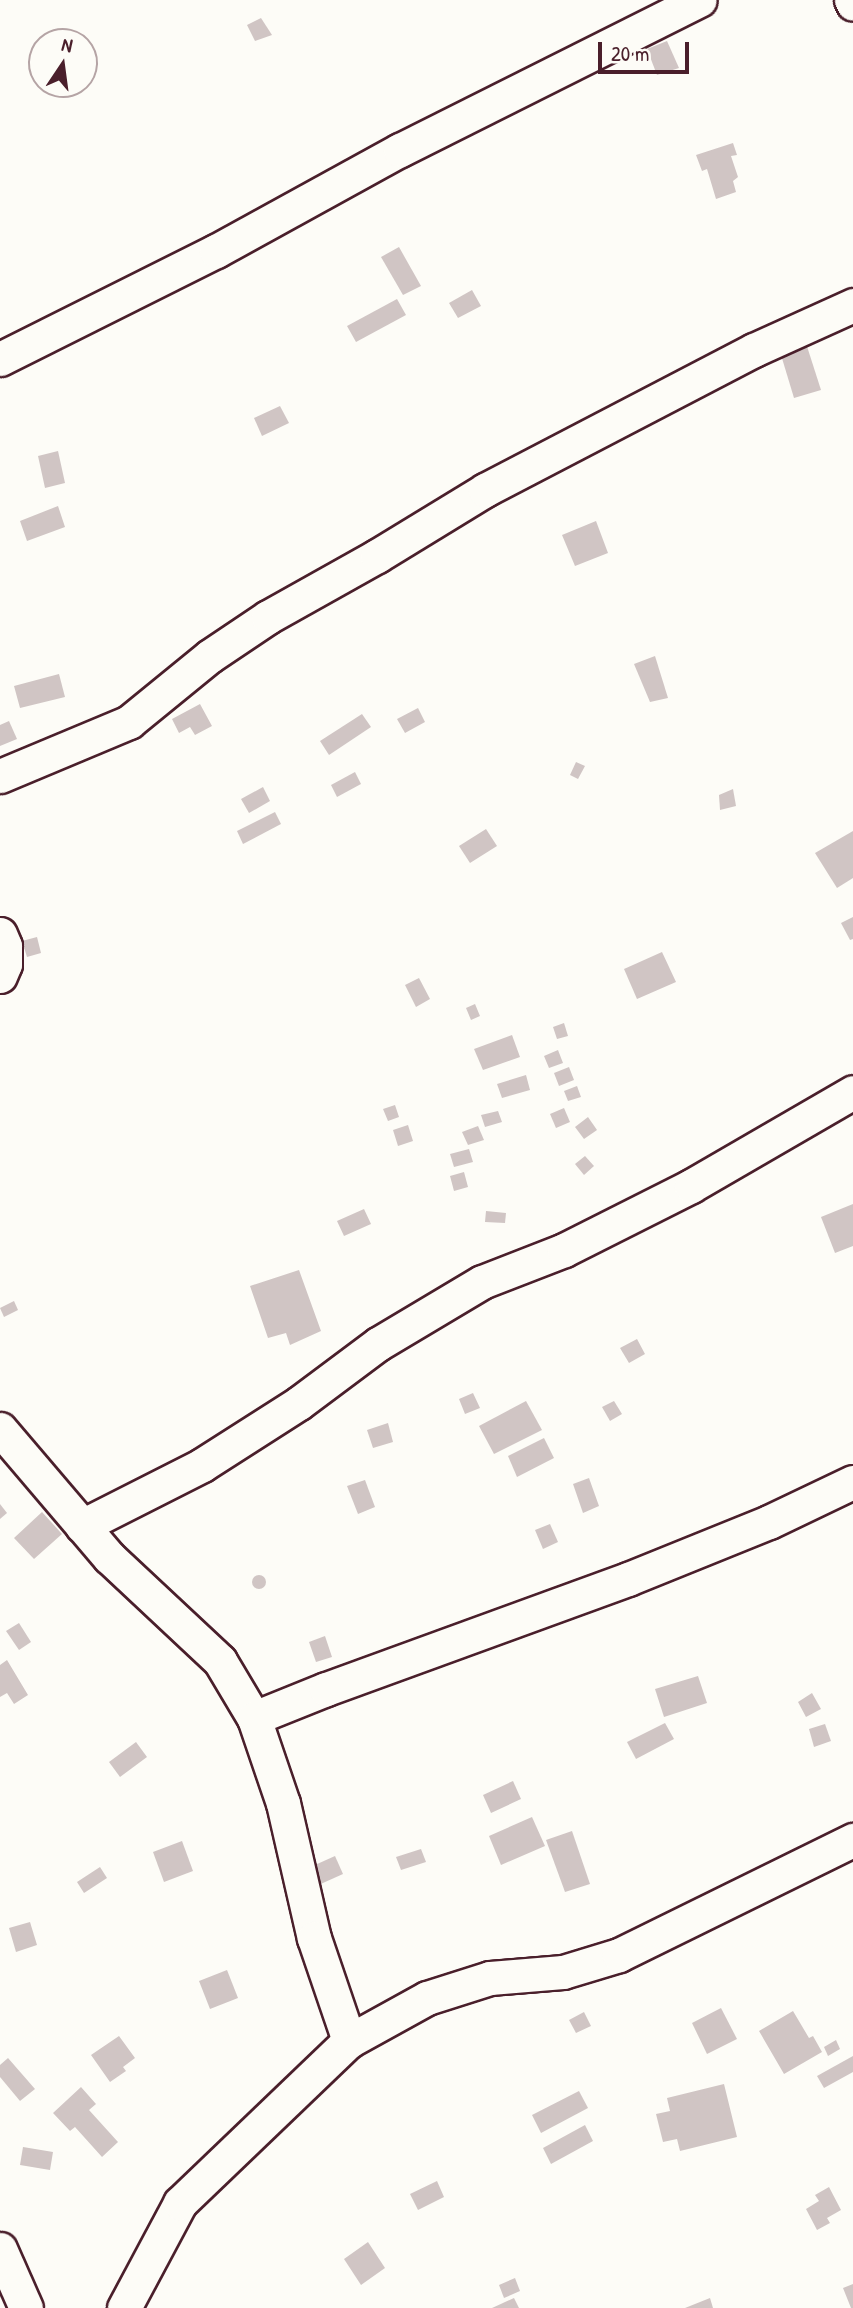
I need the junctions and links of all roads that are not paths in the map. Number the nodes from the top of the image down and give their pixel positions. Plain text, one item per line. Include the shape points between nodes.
1 (700, 0) edge
2 (853, 305) edge
3 (0, 359) edge
4 (0, 776) edge
5 (0, 934) edge
6 (0, 976) edge
7 (848, 1107) edge
8 (0, 1429) edge
9 (853, 1482) edge
10 (82, 1526) junction
11 (254, 1718) junction
12 (853, 1840) edge
13 (349, 2041) junction
14 (0, 2249) edge
15 (26, 2308) edge
16 (124, 2308) edge

1 - 3 street
2 - 4 street via 754,350 485,490 268,617 129,722
5 - 6 street via 5,964
7 - 10 street via 564,1251 482,1282 378,1344 299,1403 202,1465
8 - 10 street
9 - 11 street via 628,1579
10 - 11 street via 220,1661
11 - 13 street via 283,1803 314,1938
12 - 13 street via 619,1955 563,1972 489,1979 427,1998
13 - 16 street via 180,2203
14 - 15 street

